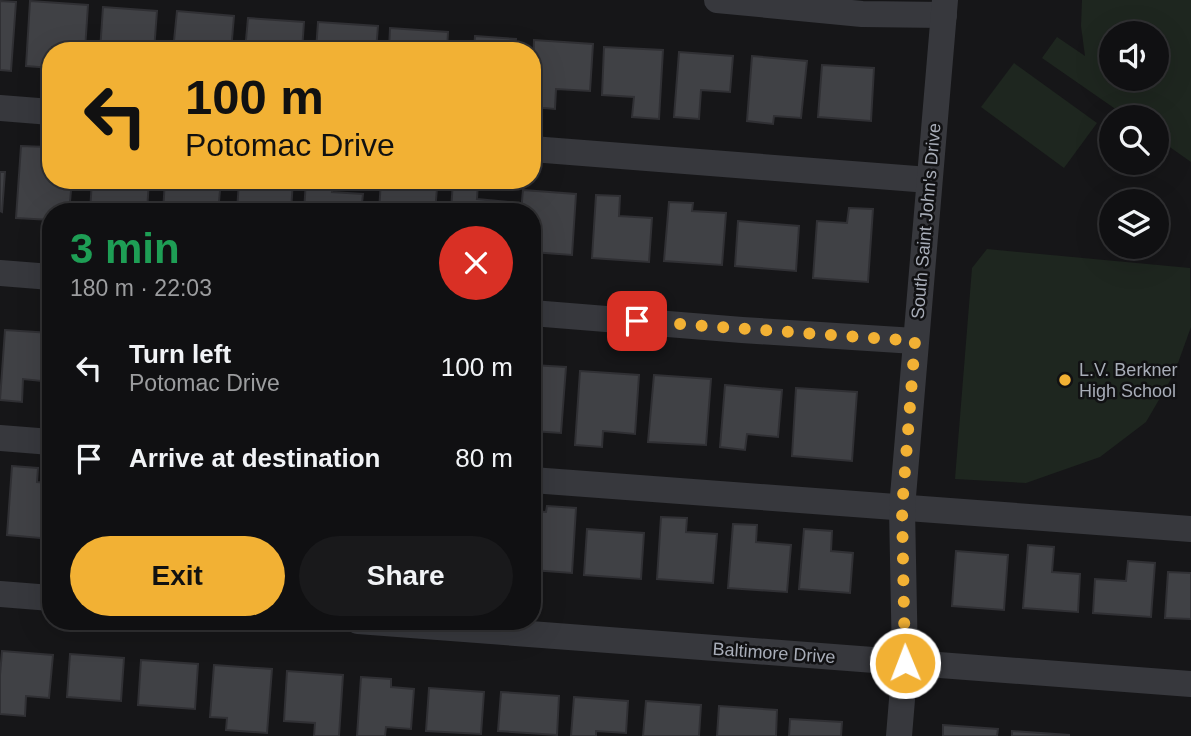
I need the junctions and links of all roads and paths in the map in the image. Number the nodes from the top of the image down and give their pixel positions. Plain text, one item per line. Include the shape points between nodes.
1 (717, 0) edge
2 (945, 7) edge
3 (0, 108) edge
4 (42, 111) edge
5 (541, 150) edge
6 (929, 180) junction
7 (0, 273) edge
8 (42, 275) edge
9 (541, 314) edge
10 (915, 341) junction
11 (0, 438) edge
12 (42, 441) edge
13 (541, 481) edge
14 (902, 509) junction
15 (1191, 529) edge
16 (0, 594) edge
17 (42, 597) edge
18 (475, 630) edge
19 (905, 663) junction
20 (1191, 684) edge
21 (899, 736) edge

1 - 2 street via 862,14
2 - 6 street, South Saint John's Drive
3 - 4 street
5 - 6 street
6 - 10 street, South Saint John's Drive
7 - 8 street
9 - 10 street
10 - 14 street, South Saint John's Drive
11 - 12 street
13 - 14 street
14 - 15 street
14 - 19 street, South Saint John's Drive
16 - 17 street
18 - 19 street, Baltimore Drive
19 - 20 street, Baltimore Drive
19 - 21 street, South Saint John's Drive

